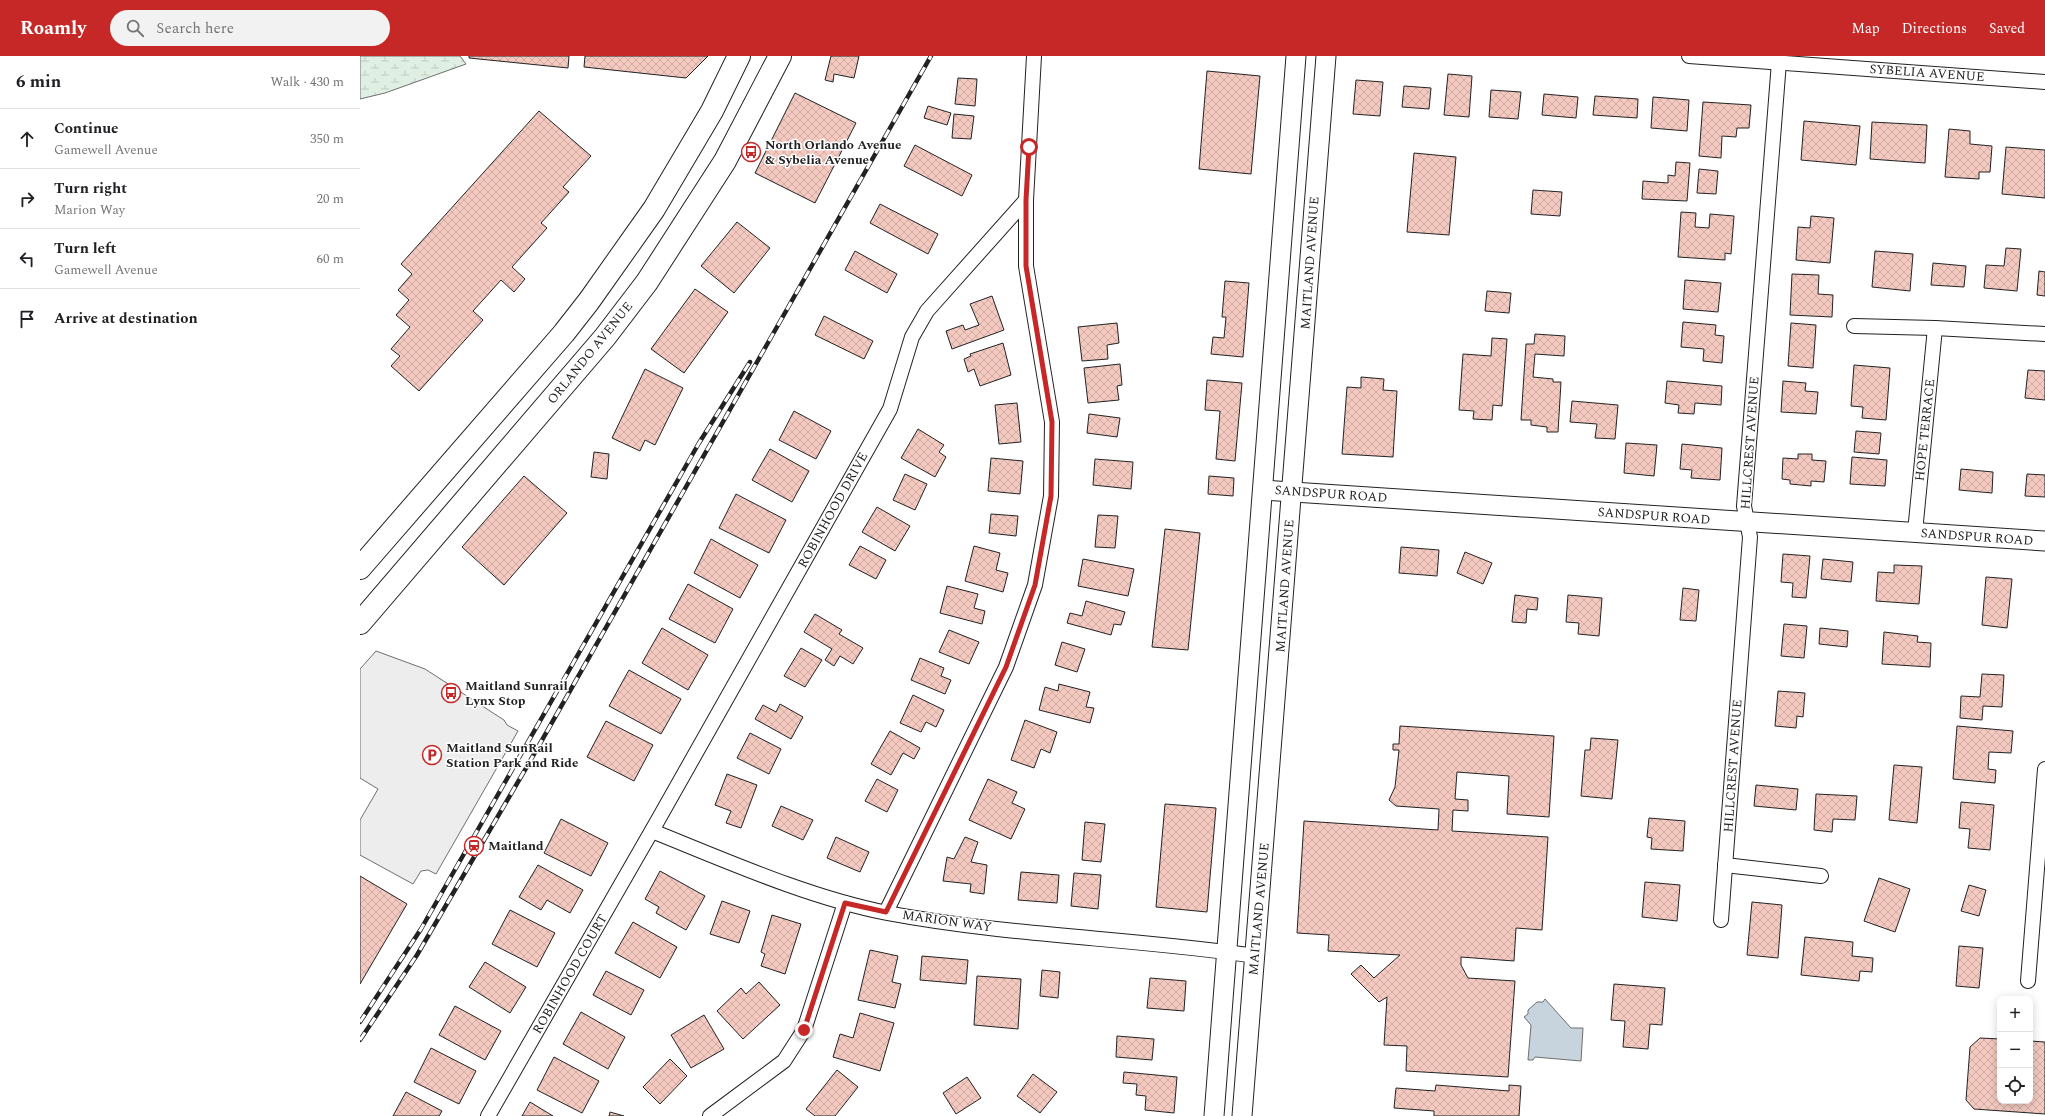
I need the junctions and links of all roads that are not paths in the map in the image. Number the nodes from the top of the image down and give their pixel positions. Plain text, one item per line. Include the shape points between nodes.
1 (739, 56) edge
2 (780, 56) edge
3 (1034, 56) edge
4 (1296, 56) edge
5 (1326, 56) edge
6 (1689, 56) edge
7 (1779, 62) junction
8 (2045, 82) edge
9 (1026, 200) junction
10 (1854, 326) dead end
11 (1935, 328) junction
12 (2045, 334) edge
13 (1263, 490) junction
14 (1292, 492) junction
15 (1747, 522) junction
16 (1915, 532) junction
17 (2045, 541) edge
18 (360, 568) edge
19 (360, 623) edge
20 (2045, 769) edge
21 (652, 831) junction
22 (1725, 865) junction
23 (1821, 876) dead end
24 (845, 903) junction
25 (886, 912) junction
26 (1721, 920) dead end
27 (1227, 952) junction
28 (1256, 956) junction
29 (2028, 980) dead end
30 (488, 1116) edge
31 (710, 1116) edge
32 (1214, 1116) edge
33 (1242, 1116) edge

1 - 18 main road via 712,111 654,209 589,301
2 - 19 main road, ORLANDO AVENUE via 725,162 647,282 605,337
3 - 9 street
4 - 13 main road
5 - 14 main road, MAITLAND AVENUE
6 - 7 street, SYBELIA AVENUE
7 - 8 street, SYBELIA AVENUE
7 - 15 street, HILLCREST AVENUE via 1744,506
9 - 21 street, ROBINHOOD DRIVE via 927,311 912,337 890,409
9 - 25 street via 1026,266 1052,422 1051,496 1035,585 1006,667
10 - 11 street
11 - 12 street
11 - 16 street, HOPE TERRACE
13 - 14 main road, SANDSPUR ROAD
13 - 27 main road
14 - 15 main road, SANDSPUR ROAD
14 - 28 main road, MAITLAND AVENUE
15 - 16 main road, SANDSPUR ROAD
15 - 22 street, HILLCREST AVENUE via 1750,537
16 - 17 main road, SANDSPUR ROAD
20 - 29 street
21 - 24 street, MARION WAY via 744,868
21 - 30 street, ROBINHOOD COURT
22 - 23 street
22 - 26 street, HILLCREST AVENUE
24 - 25 street, MARION WAY
24 - 31 street via 804,1030 784,1061
25 - 27 street, MARION WAY via 924,919 1100,940
27 - 28 street, MARION WAY
27 - 32 main road
28 - 33 main road, MAITLAND AVENUE

